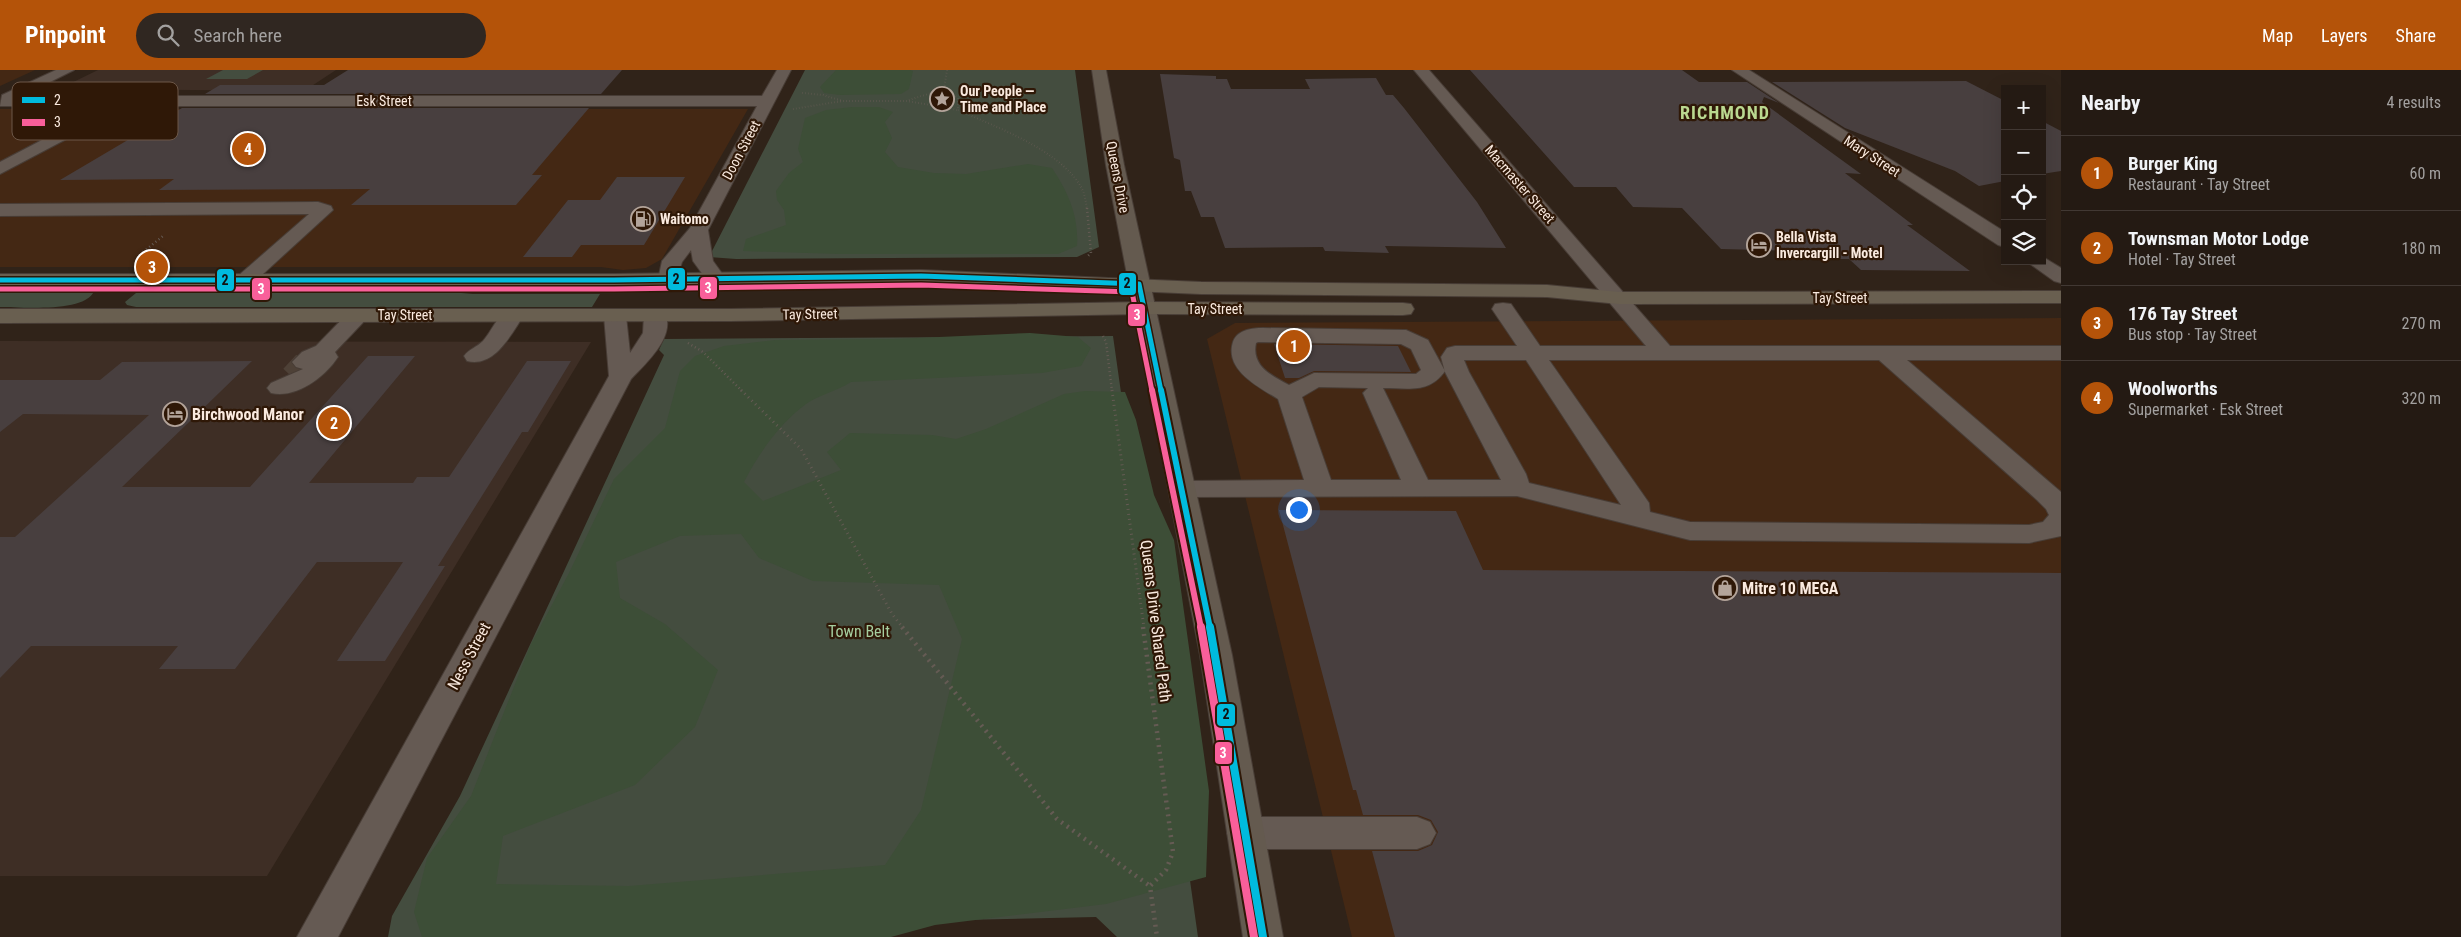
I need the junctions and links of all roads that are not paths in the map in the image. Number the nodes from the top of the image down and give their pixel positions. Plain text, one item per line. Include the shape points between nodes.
1 (67, 70) edge
2 (784, 70) edge
3 (1099, 70) edge
4 (1421, 70) edge
5 (1739, 70) edge
6 (41, 82) edge
7 (12, 95) edge
8 (0, 101) edge
9 (178, 101) edge
10 (767, 101) junction
11 (54, 140) edge
12 (0, 169) edge
13 (0, 210) edge
14 (698, 230) junction
15 (2001, 238) edge
16 (2042, 265) edge
17 (2061, 277) edge
18 (716, 279) junction
19 (0, 280) edge
20 (134, 280) junction
21 (245, 280) junction
22 (590, 280) junction
23 (668, 280) junction
24 (1139, 284) junction
25 (2061, 297) edge
26 (1619, 298) junction
27 (1144, 308) junction
28 (1502, 309) junction
29 (359, 315) junction
30 (513, 315) junction
31 (655, 315) junction
32 (730, 315) junction
33 (0, 316) edge
34 (85, 316) junction
35 (615, 316) junction
36 (1531, 351) junction
37 (1663, 352) junction
38 (1884, 352) junction
39 (2061, 352) edge
40 (475, 356) dead end
41 (306, 363) tunnel mouth
42 (1431, 367) junction
43 (1457, 372) junction
44 (621, 376) junction
45 (1375, 393) dead end
46 (1289, 395) junction
47 (1418, 488) junction
48 (1517, 488) junction
49 (1320, 489) junction
50 (1182, 490) junction
51 (2061, 513) edge
52 (1636, 516) junction
53 (2061, 519) edge
54 (1246, 833) junction
55 (1417, 833) dead end
56 (318, 937) edge
57 (1263, 937) edge

1 - 6 street
2 - 10 street, Doon Street
3 - 24 main road, Queens Drive
4 - 26 street, Macmaster Street
5 - 15 street, Mary Street
7 - 8 street
9 - 10 street, Esk Street
10 - 14 street, Doon Street
11 - 12 street
13 - 21 street via 324,210
14 - 18 street via 704,261
14 - 23 street, Doon Street via 672,261
16 - 17 street
18 - 23 highway, Tay Street
18 - 24 highway, Tay Street via 921,276
19 - 20 highway, Tay Street
20 - 21 highway, Tay Street
20 - 34 highway
21 - 22 highway, Tay Street
22 - 23 highway, Tay Street
22 - 31 highway via 640,297
23 - 32 highway via 691,299
24 - 26 highway, Tay Street via 1201,288 1547,291
24 - 27 main road, Queens Drive
25 - 26 highway, Tay Street
26 - 28 highway, Tay Street via 1559,309
26 - 37 street, Macmaster Street
27 - 28 highway, Tay Street
27 - 32 highway, Tay Street
27 - 50 main road, Queens Drive
28 - 36 street
29 - 30 highway, Tay Street
29 - 34 highway, Tay Street
29 - 41 street
30 - 35 highway, Tay Street
30 - 40 street via 490,347
31 - 32 highway, Tay Street
31 - 35 highway, Tay Street
31 - 44 street, Ness Street via 658,327 650,344
33 - 34 highway, Tay Street
35 - 44 street
36 - 37 street
36 - 43 street via 1459,352 1452,354
36 - 52 street via 1635,503
37 - 38 street
38 - 39 street
38 - 51 street via 2047,494 2059,506
42 - 43 street
42 - 46 street via 1433,374 1422,380 1314,380
42 - 46 street via 1417,341 1399,336 1254,335 1245,340 1249,368
43 - 48 street via 1513,474
44 - 56 street, Ness Street
45 - 47 street
46 - 49 street
47 - 48 street
47 - 49 street
48 - 52 street
49 - 50 street
50 - 54 main road, Queens Drive via 1216,655
52 - 53 street via 1680,529 2029,534 2052,529
54 - 55 street
54 - 57 main road, Queens Drive

